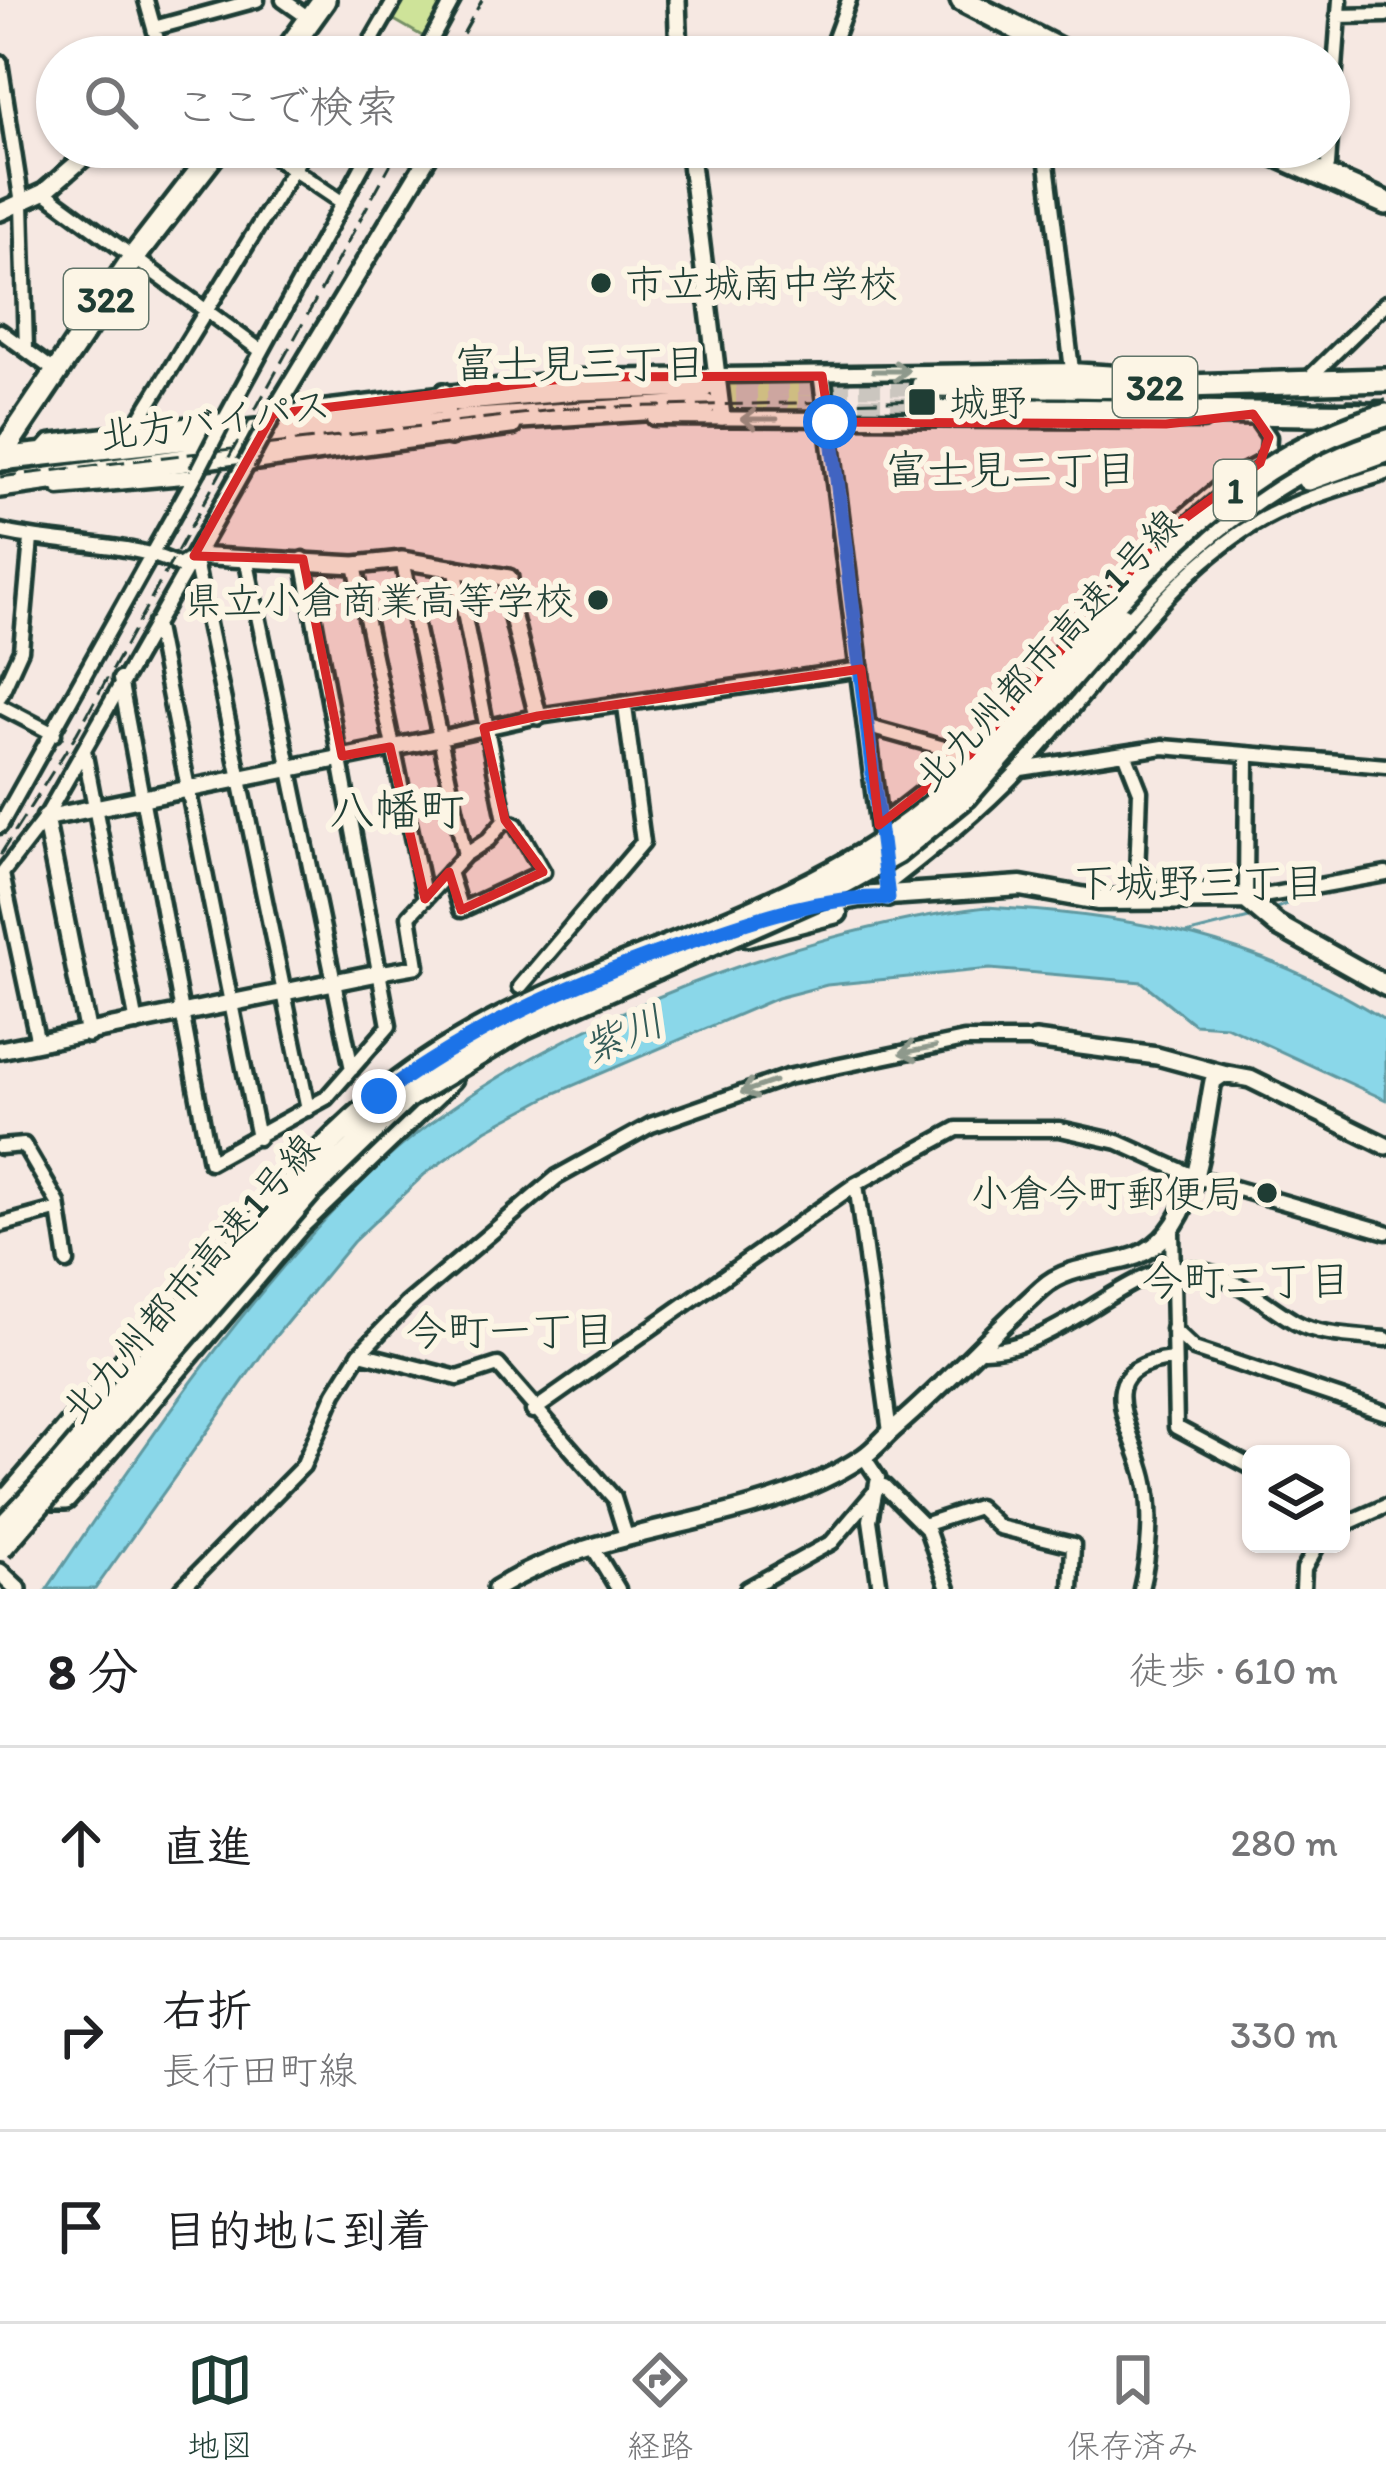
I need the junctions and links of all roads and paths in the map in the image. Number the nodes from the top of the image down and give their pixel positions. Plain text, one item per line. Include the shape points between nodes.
1 (146, 0) edge
2 (257, 0) edge
3 (283, 0) edge
4 (324, 0) edge
5 (395, 0) edge
6 (453, 0) edge
7 (677, 0) edge
8 (848, 0) edge
9 (962, 0) edge
10 (1340, 0) edge
11 (1386, 15) edge
12 (1339, 16) junction
13 (310, 19) junction
14 (154, 28) junction
15 (156, 36) edge
16 (298, 36) edge
17 (374, 36) edge
18 (433, 36) edge
19 (678, 36) edge
20 (835, 36) edge
21 (1032, 36) edge
22 (1338, 36) edge
23 (0, 62) edge
24 (6, 119) edge
25 (72, 168) edge
26 (203, 168) edge
27 (362, 168) edge
28 (421, 168) edge
29 (691, 168) edge
30 (1046, 168) edge
31 (1302, 168) edge
32 (1327, 168) edge
33 (293, 169) joint
34 (1322, 178) junction
35 (44, 192) junction
36 (343, 202) junction
37 (1386, 203) edge
38 (22, 204) junction
39 (0, 212) edge
40 (134, 257) junction
41 (1386, 303) edge
42 (207, 309) junction
43 (0, 331) edge
44 (26, 349) junction
45 (260, 350) junction
46 (1072, 370) junction
47 (56, 372) junction
48 (822, 376) junction
49 (1307, 380) junction
50 (1386, 380) edge
51 (1246, 381) junction
52 (713, 396) junction
53 (1386, 412) edge
54 (448, 413) junction
55 (273, 414) junction
56 (1253, 414) junction
57 (830, 422) junction
58 (223, 423) junction
59 (133, 430) junction
60 (1386, 432) edge
61 (1386, 451) edge
62 (39, 454) junction
63 (0, 458) edge
64 (245, 464) junction
65 (1386, 472) edge
66 (196, 474) junction
67 (29, 483) junction
68 (0, 486) edge
69 (0, 532) edge
70 (31, 539) junction
71 (150, 556) junction
72 (194, 556) junction
73 (246, 558) junction
74 (303, 559) junction
75 (402, 560) junction
76 (355, 565) junction
77 (455, 567) junction
78 (1122, 619) junction
79 (155, 622) junction
80 (861, 670) junction
81 (120, 680) junction
82 (0, 696) edge
83 (0, 706) edge
84 (625, 707) junction
85 (538, 716) junction
86 (869, 727) junction
87 (484, 728) junction
88 (54, 734) junction
89 (440, 738) junction
90 (390, 747) junction
91 (83, 749) junction
92 (1125, 753) junction
93 (969, 755) junction
94 (1247, 755) junction
95 (342, 756) junction
96 (1386, 766) edge
97 (291, 767) junction
98 (1019, 769) junction
99 (240, 778) junction
100 (188, 788) junction
101 (142, 797) junction
102 (98, 807) junction
103 (45, 818) junction
104 (505, 820) junction
105 (879, 824) junction
106 (0, 826) edge
107 (465, 855) junction
108 (449, 872) junction
109 (1386, 874) edge
110 (1, 875) edge
111 (888, 891) junction
112 (425, 899) junction
113 (1246, 899) junction
114 (1205, 900) junction
115 (383, 972) junction
116 (331, 983) junction
117 (1386, 986) edge
118 (520, 987) dead end
119 (285, 992) junction
120 (234, 1003) junction
121 (186, 1013) junction
122 (137, 1024) junction
123 (88, 1034) junction
124 (1036, 1040) joint
125 (480, 1042) junction
126 (38, 1043) junction
127 (0, 1050) edge
128 (352, 1069) junction
129 (1223, 1074) junction
130 (308, 1109) junction
131 (258, 1138) junction
132 (1386, 1146) edge
133 (0, 1148) edge
134 (1193, 1176) junction
135 (856, 1184) junction
136 (59, 1209) junction
137 (0, 1225) edge
138 (1172, 1231) junction
139 (1386, 1232) edge
140 (68, 1262) dead end
141 (1174, 1268) junction
142 (1172, 1327) junction
143 (1386, 1339) edge
144 (983, 1350) junction
145 (360, 1353) junction
146 (1172, 1359) junction
147 (532, 1411) junction
148 (1386, 1413) edge
149 (890, 1432) junction
150 (864, 1457) junction
151 (1242, 1461) edge
152 (878, 1488) junction
153 (53, 1498) junction
154 (1386, 1506) edge
155 (0, 1509) edge
156 (1350, 1522) edge
157 (923, 1525) junction
158 (0, 1526) edge
159 (626, 1536) junction
160 (592, 1546) junction
161 (0, 1551) edge
162 (1313, 1553) edge
163 (182, 1589) edge
164 (496, 1589) edge
165 (618, 1589) edge
166 (747, 1589) edge
167 (880, 1589) edge
168 (948, 1589) edge
169 (1071, 1589) edge
170 (1141, 1589) edge
171 (1303, 1589) edge

1 - 14 street
2 - 14 street
3 - 13 street
4 - 13 highway
5 - 17 street
6 - 18 street
7 - 19 street
8 - 20 street
9 - 21 highway
10 - 12 street
11 - 12 street
12 - 22 street
13 - 16 highway
14 - 15 street
23 - 24 street
24 - 38 street
25 - 35 street
26 - 40 highway, 322
27 - 36 street
28 - 55 street
29 - 52 street
30 - 46 street
31 - 34 highway
32 - 34 street
33 - 36 street
33 - 42 street
34 - 37 highway
35 - 38 street
35 - 40 street
36 - 45 street
38 - 39 street
38 - 44 street
40 - 42 street
40 - 47 highway, 322
41 - 49 street
42 - 45 street
42 - 59 street
43 - 44 street
44 - 47 street
45 - 58 street
48 -> 46 street
46 - 51 street
47 - 63 highway, 322
48 - 52 street
48 - 57 street
49 - 50 highway, 322
49 - 51 highway, 322
51 - 56 highway, 322 via 923,396
52 - 54 highway, 北方バイパス / 322
52 - 54 street via 549,424
57 -> 52 street
53 - 56 highway, 322
53 - 125 highway, 北九州都市高速1号線 / 1, bridge via 1265,469 1167,545 955,784 887,839
54 - 55 street
54 - 62 highway, 北方バイパス / 322
54 - 64 street
54 - 67 highway, 北方バイパス / 322
55 - 64 street, bridge
56 - 57 street via 1166,424
56 - 93 street via 1269,437 1268,453 1162,536
57 - 80 street
58 - 59 street, 322
58 - 66 street, bridge
59 - 62 street, 322 via 50,442
60 - 78 highway, 北九州都市高速1号線 / 1 via 1310,463 1239,506
61 - 78 highway via 1243,511
62 - 63 highway, 北方バイパス / 322
64 - 72 street
65 - 98 street via 1296,502 1214,553 1160,603
66 - 67 street, 322 via 39,489
66 - 71 street
67 - 68 highway, 北方バイパス / 322
69 - 70 street
70 - 71 street
70 - 82 street via 20,650
71 - 72 street via 179,566
71 - 88 street
72 - 73 street
72 - 79 street
72 - 99 street
73 - 74 street
73 - 97 street
74 - 76 street
74 - 95 street
75 - 76 street
75 - 77 street
75 - 89 street
76 - 90 street
77 - 85 street via 508,578
77 - 87 street
78 - 125 highway, 北九州都市高速1号線 / 1, bridge via 966,796 896,853 821,896
79 - 81 street
79 - 100 street
80 - 84 street
80 - 86 street
81 - 91 street
81 - 101 street
83 - 88 street
84 - 85 street
84 - 118 street via 643,842
85 - 87 street
86 - 93 street
86 - 105 street
87 - 89 street
87 - 104 street
88 - 106 street
89 - 90 street
89 - 107 street
90 - 95 street
90 - 112 street
91 - 102 street
91 - 103 street
92 - 94 street via 1163,747
92 - 98 street
92 - 114 street via 1140,791 1142,887 1205,891
93 - 105 street
94 - 96 street
94 - 113 street
95 - 97 street
95 - 115 street
97 - 99 street
97 - 116 street
98 - 111 street
99 - 100 street
99 - 119 street
100 - 101 street
100 - 120 street
101 - 102 street
101 - 121 street
102 - 103 street
102 - 122 street
103 - 110 street
103 - 123 street
104 - 107 street
104 - 108 street via 516,824 543,872 461,910
105 - 111 street
107 - 108 street
108 - 112 street
109 - 113 street
110 - 126 street
111 - 114 main road via 1021,886 1098,900
111 - 153 main road via 618,982 506,1036 415,1095 285,1224
111 - 158 main road via 765,916 601,972 435,1055 379,1096 297,1176
112 - 115 street via 409,916 417,966
113 - 114 main road
113 - 117 main road via 1276,925
115 - 116 street
115 - 128 street via 389,1026
116 - 119 street
116 - 128 street
119 - 120 street
119 - 130 street
120 - 121 street
120 - 131 street
121 - 122 street
121 - 131 street via 210,1162
122 - 123 street
123 - 126 street
124 - 129 street
124 -> 145 street via 964,1040 787,1077 651,1125 557,1177
125 - 153 highway, bridge via 298,1225 65,1498
125 - 155 highway, bridge via 407,1070 289,1170
125 - 158 highway, 北九州都市高速1号線 / 1, bridge via 399,1082 330,1144
125 - 161 highway, 北九州都市高速1号線 / 1, bridge via 340,1157
126 - 127 street
128 - 130 street
129 - 132 street via 1250,1079
129 - 134 street via 1213,1081
130 - 131 street
133 - 136 street via 24,1145
134 - 135 street via 1118,1142 1020,1126 957,1129
134 - 138 street
134 - 139 street
135 - 147 street
135 - 149 street
136 - 137 street
136 - 140 street
138 - 141 street
138 - 144 street via 1134,1258 1044,1285
141 - 142 street
141 - 143 street via 1205,1270 1253,1289 1298,1324
141 - 144 street via 1065,1325
142 - 146 street
142 - 148 street via 1194,1349
144 - 149 street
145 - 147 street via 458,1378 498,1365
145 - 163 street via 303,1466
146 - 151 street via 1176,1427
146 - 170 street via 1142,1362 1124,1384 1123,1428 1147,1496
147 - 159 street via 614,1498
149 - 150 street
150 - 152 street
150 - 159 street via 709,1521
152 - 157 street
152 - 166 street via 832,1541
152 - 167 street via 870,1520
153 - 161 main road
154 - 156 street
157 - 168 street
157 - 169 street via 977,1507 999,1527 1072,1545
159 - 160 street
160 - 164 street
160 - 165 street
162 - 171 street

